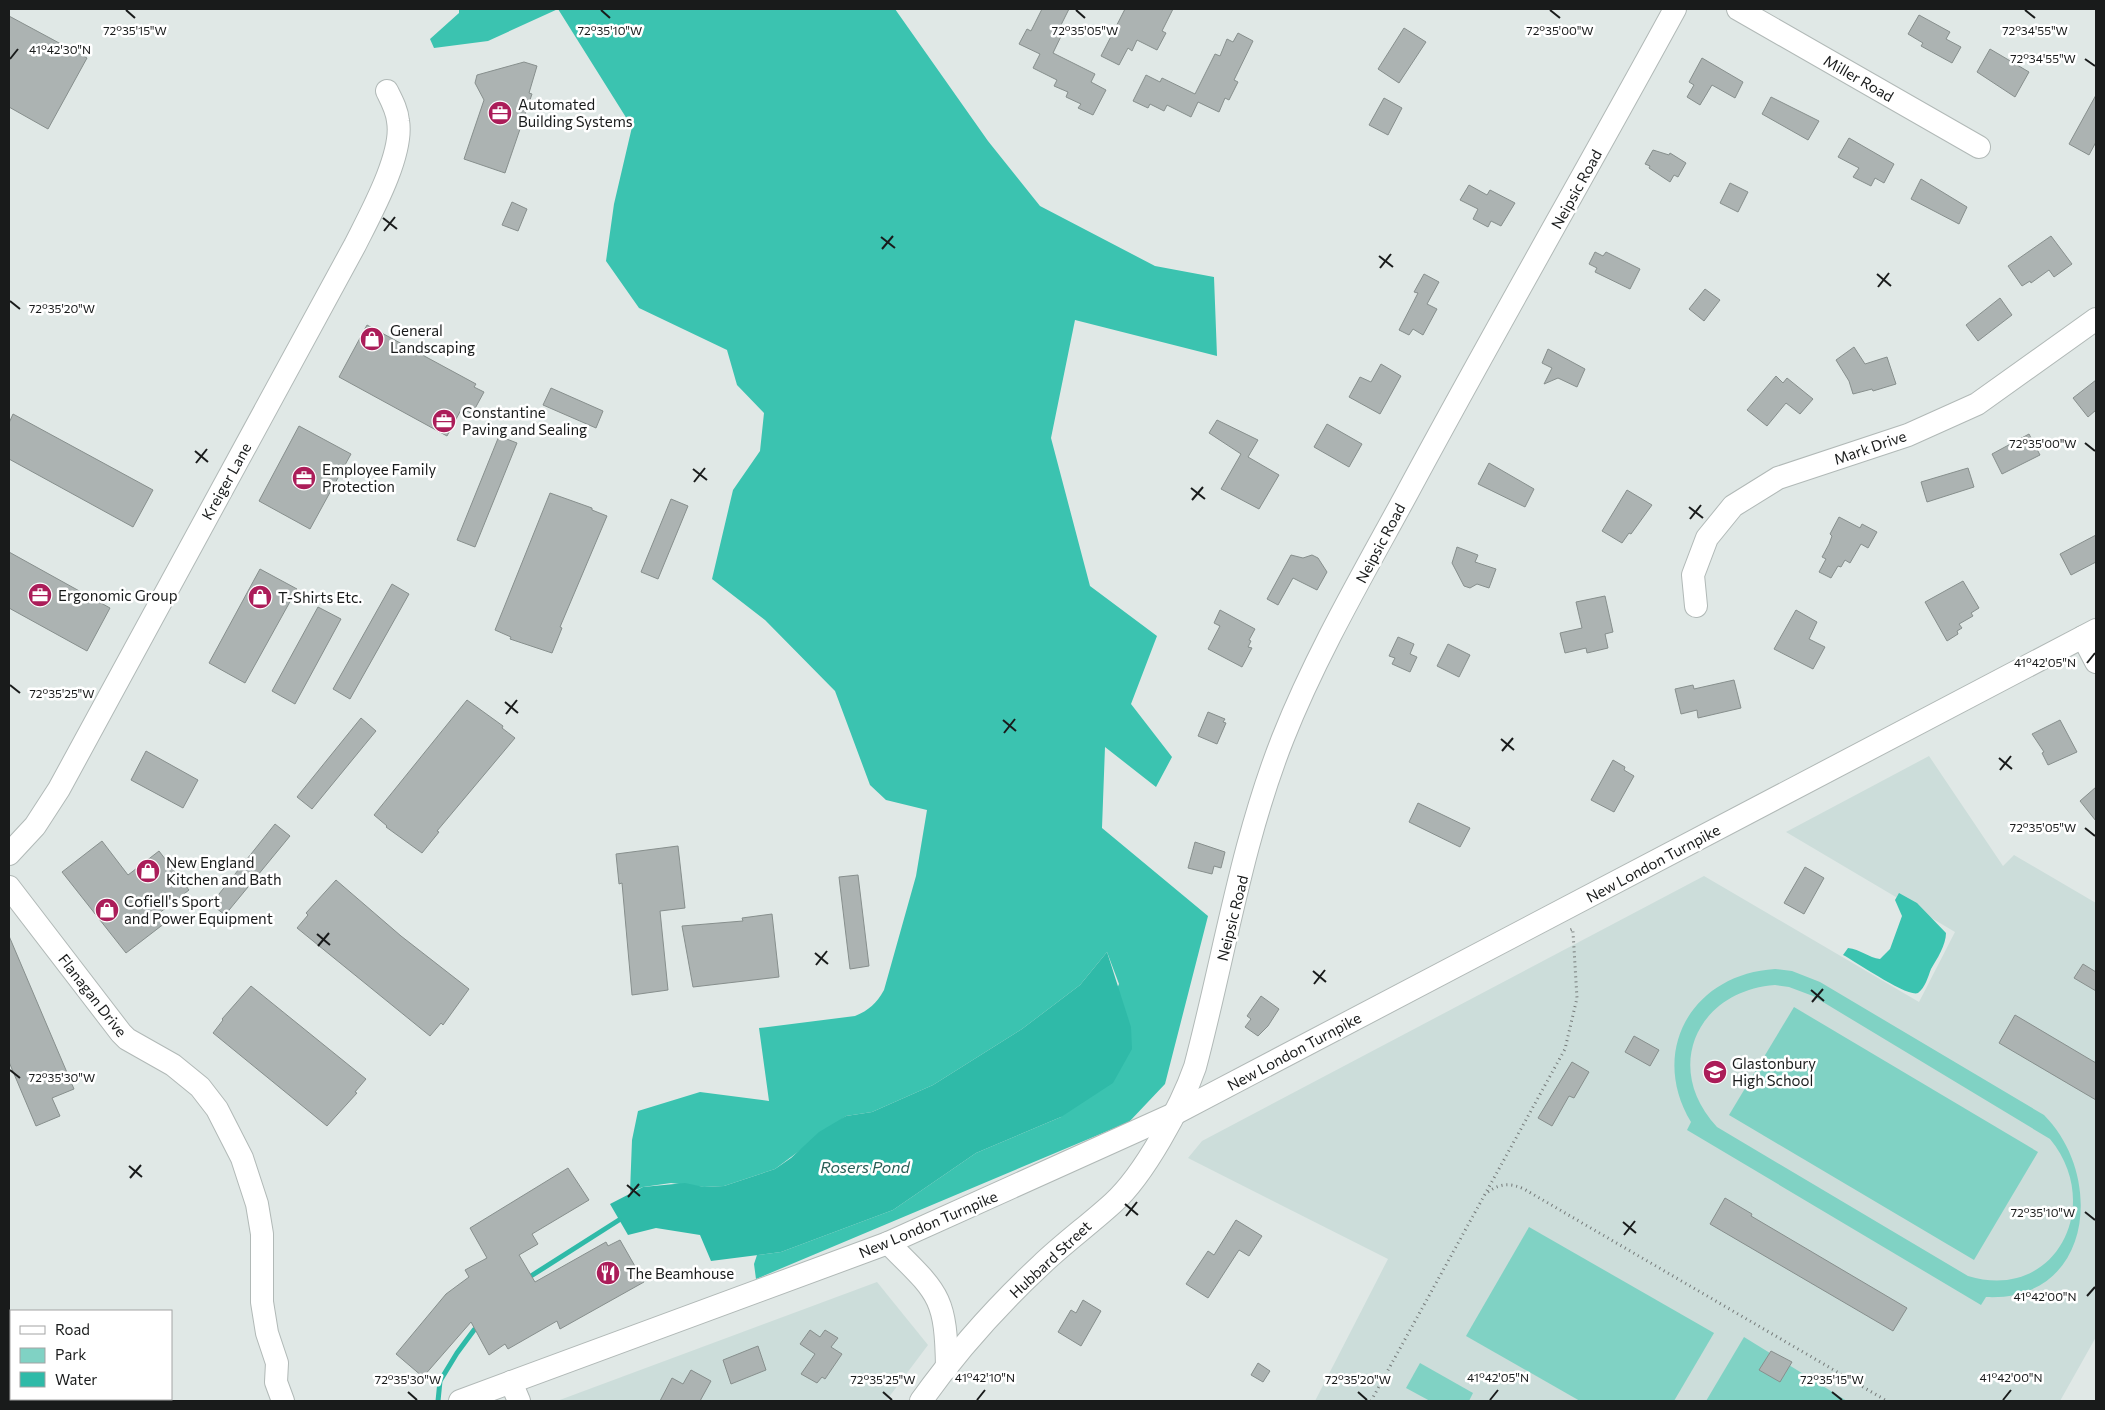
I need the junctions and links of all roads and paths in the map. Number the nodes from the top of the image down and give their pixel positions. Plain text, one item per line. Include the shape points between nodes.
1 (1675, 9) edge
2 (1738, 9) edge
3 (387, 91) dead end
4 (1979, 147) dead end
5 (2096, 319) edge
6 (1696, 606) dead end
7 (2090, 633) edge
8 (2096, 662) edge
9 (9, 854) edge
10 (9, 887) edge
11 (1572, 928) dead end
12 (1174, 1114) junction
13 (1484, 1196) junction
14 (888, 1243) junction
15 (277, 1363) junction
16 (947, 1368) junction
17 (515, 1392) edge
18 (283, 1401) edge
19 (299, 1401) edge
20 (460, 1401) edge
21 (921, 1401) edge
22 (1371, 1401) edge
23 (1887, 1401) edge

1 - 12 street, Neipsic Road via 1442,427 1301,697 1282,741 1246,857 1195,1067
2 - 4 street, Miller Road
3 - 9 street, Kreiger Lane via 399,122 395,152 355,245 59,789 35,826
5 - 6 street, Mark Drive via 1977,404 1908,435 1778,478 1733,506 1707,538 1692,575
7 - 8 street
7 - 12 street, New London Turnpike
10 - 15 street, Flanagan Drive via 124,1036 185,1075 200,1087 216,1109 242,1158 257,1204 262,1234 262,1302
11 - 13 path via 1577,998 1569,1039
12 - 14 street, New London Turnpike
12 - 16 street, Hubbard Street via 1126,1190 1041,1264
13 - 22 path
13 - 23 path via 1503,1185 1524,1189
14 - 16 street via 939,1298 946,1329
14 - 17 street, New London Turnpike
15 - 18 street, Flanagan Drive via 276,1382
15 - 19 street, Flanagan Drive via 291,1376
16 - 21 street, Hubbard Street
17 - 20 street, New London Turnpike

